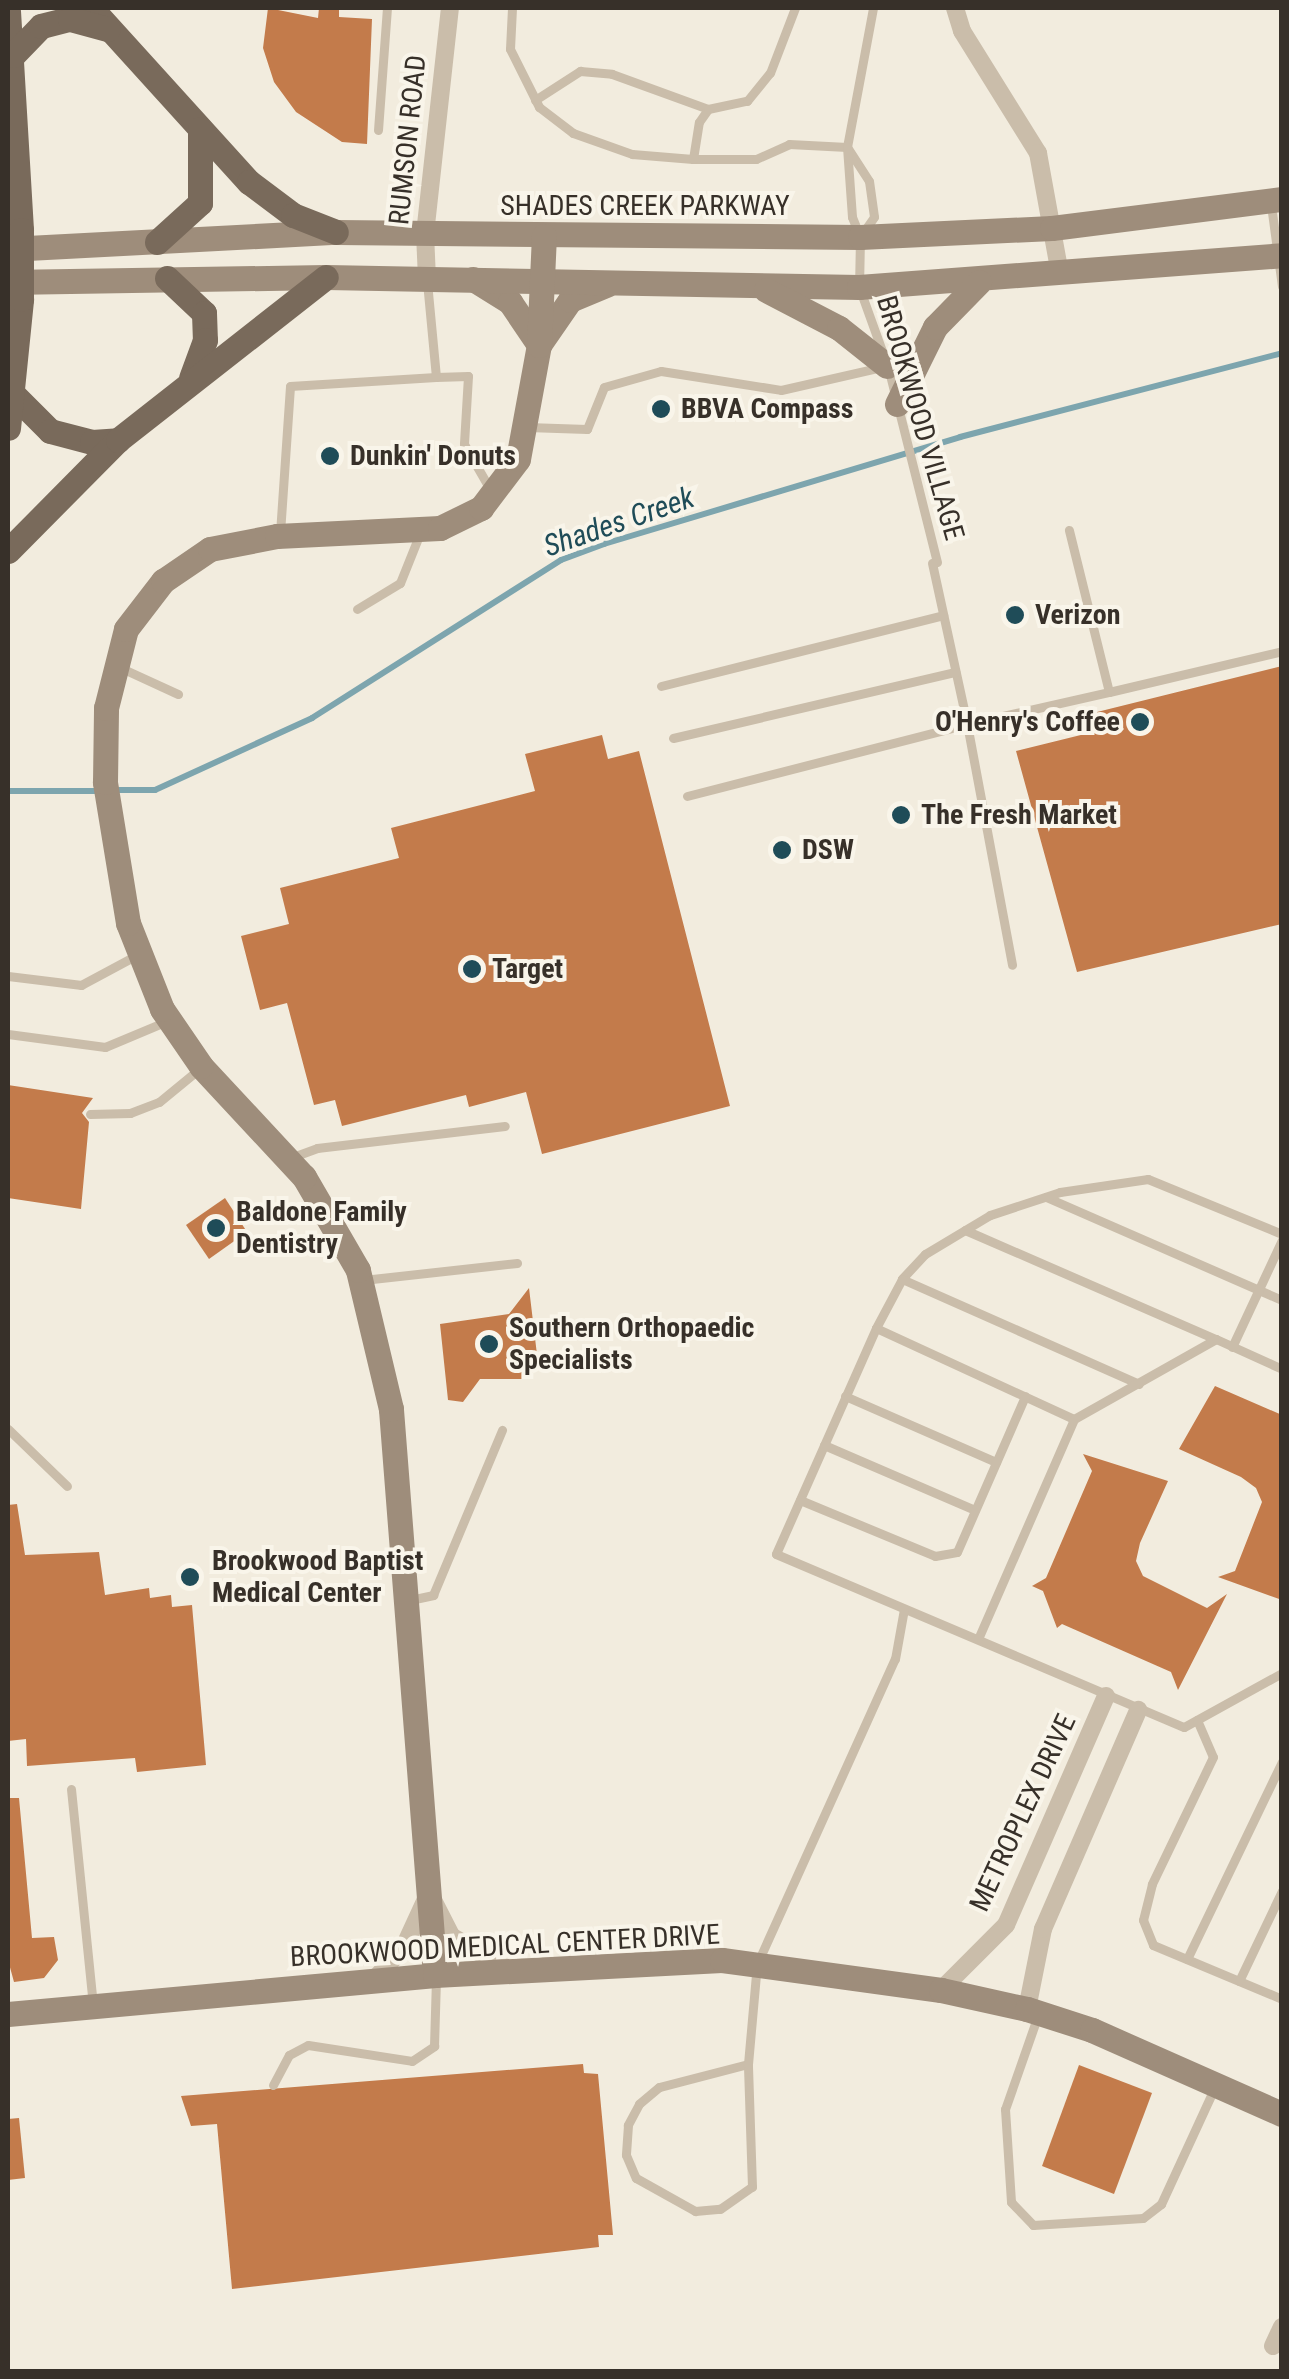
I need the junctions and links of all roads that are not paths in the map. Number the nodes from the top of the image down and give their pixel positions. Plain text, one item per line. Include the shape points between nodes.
1 (92, 8) edge
2 (386, 8) edge
3 (450, 8) edge
4 (512, 8) edge
5 (795, 8) edge
6 (873, 8) edge
7 (955, 8) edge
8 (8, 11) edge
9 (108, 29) junction
10 (14, 55) junction
11 (535, 100) junction
12 (708, 109) junction
13 (200, 129) junction
14 (378, 130) dead end
15 (846, 147) junction
16 (694, 158) junction
17 (1276, 200) edge
18 (1052, 228) junction
19 (336, 232) junction
20 (425, 234) junction
21 (544, 236) junction
22 (860, 237) junction
23 (14, 240) edge
24 (157, 242) junction
25 (1280, 255) edge
26 (1060, 274) junction
27 (326, 277) junction
28 (167, 278) junction
29 (426, 278) junction
30 (473, 279) junction
31 (541, 279) junction
32 (614, 282) junction
33 (979, 282) junction
34 (1282, 286) edge
35 (859, 287) junction
36 (761, 288) junction
37 (14, 290) edge
38 (539, 344) junction
39 (888, 366) junction
40 (436, 376) junction
41 (190, 378) junction
42 (13, 394) junction
43 (897, 404) junction
44 (8, 428) edge
45 (524, 428) junction
46 (118, 440) junction
47 (492, 494) junction
48 (421, 530) junction
49 (1069, 530) dead end
50 (280, 536) junction
51 (8, 551) edge
52 (357, 609) dead end
53 (943, 615) junction
54 (1282, 651) edge
55 (117, 666) junction
56 (955, 672) junction
57 (662, 686) dead end
58 (1108, 692) junction
59 (178, 694) dead end
60 (967, 724) junction
61 (674, 738) dead end
62 (687, 796) dead end
63 (140, 953) junction
64 (1012, 965) dead end
65 (8, 976) edge
66 (169, 1020) junction
67 (8, 1034) edge
68 (202, 1066) junction
69 (90, 1114) dead end
70 (505, 1126) dead end
71 (287, 1158) junction
72 (1046, 1197) junction
73 (965, 1230) junction
74 (1282, 1237) edge
75 (518, 1263) dead end
76 (902, 1279) junction
77 (360, 1280) junction
78 (1258, 1292) junction
79 (1282, 1300) edge
80 (876, 1328) junction
81 (1216, 1340) junction
82 (1232, 1347) junction
83 (1282, 1368) edge
84 (1139, 1384) junction
85 (846, 1396) junction
86 (1025, 1396) junction
87 (1074, 1419) junction
88 (8, 1428) edge
89 (502, 1430) dead end
90 (824, 1445) junction
91 (996, 1462) junction
92 (68, 1486) dead end
93 (800, 1500) junction
94 (975, 1510) junction
95 (410, 1600) junction
96 (904, 1609) junction
97 (978, 1640) junction
98 (1282, 1673) edge
99 (1106, 1696) junction
100 (1138, 1710) junction
101 (1197, 1720) junction
102 (1282, 1762) edge
103 (71, 1789) dead end
104 (1282, 1891) edge
105 (430, 1892) junction
106 (1186, 1959) junction
107 (757, 1964) junction
108 (512, 1972) junction
109 (436, 1975) junction
110 (373, 1981) junction
111 (1240, 1981) junction
112 (941, 1990) junction
113 (1282, 2000) edge
114 (93, 2006) junction
115 (1033, 2011) junction
116 (8, 2014) edge
117 (748, 2064) junction
118 (273, 2085) dead end
119 (1216, 2085) junction
120 (1282, 2114) edge
121 (1282, 2327) edge
122 (1273, 2346) dead end

1 - 9 main road
2 - 14 lane
3 - 20 street, RUMSON ROAD
4 - 11 lane via 510,49
5 - 12 lane via 757,91 747,101
6 - 15 lane
7 - 18 street via 962,31 1038,153
8 - 10 main road
9 - 10 main road via 70,19 41,26
9 - 13 main road
10 - 23 main road
11 - 12 lane via 580,71 612,74
11 - 16 lane via 573,133 632,154
12 - 16 lane via 699,122
13 - 19 main road via 249,182 292,215
13 - 24 main road via 200,202
15 - 16 lane via 788,144 756,160
15 - 22 lane
15 - 22 lane via 862,164 874,216
17 - 18 street, SHADES CREEK PARKWAY
17 - 25 lane
18 - 22 street, SHADES CREEK PARKWAY
18 - 26 street
19 - 20 street, SHADES CREEK PARKWAY
19 - 24 street, SHADES CREEK PARKWAY
20 - 21 street, SHADES CREEK PARKWAY
20 - 29 street, RUMSON ROAD
21 - 22 street, SHADES CREEK PARKWAY
21 - 31 street
22 - 35 lane
23 - 24 street, SHADES CREEK PARKWAY
23 - 37 main road, bridge
25 - 26 street
25 - 34 lane
26 - 33 street
27 - 28 street
27 - 29 street
27 - 41 main road
28 - 37 street
28 - 41 main road via 204,313 205,340
29 - 30 street
29 - 40 lane
30 - 31 street
30 - 38 street via 510,302
31 - 32 street
31 - 38 street
32 - 36 street
32 - 38 street via 570,300
33 - 35 street
33 - 43 street via 935,327
35 - 36 street
35 - 39 lane, BROOKWOOD VILLAGE
36 - 39 street via 838,328
37 - 42 main road
38 - 45 street
39 - 43 lane, BROOKWOOD VILLAGE
39 - 45 lane via 781,390 661,371 604,388 587,429
40 - 47 lane via 468,376 464,444
40 - 50 lane via 290,386
41 - 46 main road
42 - 44 main road
42 - 46 main road via 50,431 92,442
43 - 53 lane, BROOKWOOD VILLAGE
45 - 47 street via 518,460
46 - 51 main road
47 - 48 street via 481,508
48 - 50 street
48 - 52 lane via 400,583
49 - 58 lane
50 - 55 street via 210,549 163,581 126,629
53 - 56 lane, BROOKWOOD VILLAGE
53 - 57 lane
54 - 58 lane
55 - 59 lane
55 - 63 street via 106,708 106,788
56 - 60 lane, BROOKWOOD VILLAGE
56 - 61 lane
58 - 60 lane
60 - 62 lane
60 - 64 lane, BROOKWOOD VILLAGE
63 - 65 lane via 81,985
63 - 66 street
66 - 67 lane via 105,1047
66 - 68 street
68 - 69 lane via 159,1102 130,1113
68 - 71 street
70 - 71 lane via 317,1148
71 - 77 street
72 - 73 lane
72 - 74 lane via 1148,1179
72 - 78 lane
73 - 76 lane via 925,1254
73 - 81 lane
74 - 78 lane
75 - 77 lane
76 - 80 lane
76 - 84 lane
77 - 95 street via 390,1409
78 - 79 lane
78 - 82 lane
80 - 85 lane
80 - 86 lane
81 - 82 lane
81 - 84 lane
82 - 83 lane
84 - 87 lane
85 - 90 lane
85 - 91 lane
86 - 87 lane
86 - 91 lane
87 - 97 lane
88 - 92 lane
89 - 95 lane via 439,1584 433,1595
90 - 93 lane
90 - 94 lane
91 - 94 lane
93 - 94 lane via 935,1556 957,1552
93 - 96 lane via 776,1554
95 - 105 street
96 - 97 lane
96 - 107 lane via 895,1659
97 - 99 lane
98 - 101 lane
99 - 100 lane
99 - 112 street, METROPLEX DRIVE via 1006,1925
100 - 101 lane via 1184,1727
100 - 115 street via 1043,1928
101 - 106 lane via 1214,1757 1152,1884 1142,1920 1152,1945
102 - 106 lane
103 - 114 lane
104 - 111 lane
105 - 108 street via 451,1936
105 - 109 street
105 - 110 street via 404,1947
106 - 111 lane
107 - 108 street, BROOKWOOD MEDICAL CENTER DRIVE
107 - 112 street, BROOKWOOD MEDICAL CENTER DRIVE
107 - 117 lane
108 - 109 street, BROOKWOOD MEDICAL CENTER DRIVE
109 - 110 street, BROOKWOOD MEDICAL CENTER DRIVE
109 - 118 lane via 434,2046 412,2061 308,2045 289,2055
110 - 114 street, BROOKWOOD MEDICAL CENTER DRIVE
111 - 113 lane
112 - 115 street, BROOKWOOD MEDICAL CENTER DRIVE
114 - 116 street, BROOKWOOD MEDICAL CENTER DRIVE
115 - 119 street, BROOKWOOD MEDICAL CENTER DRIVE
115 - 119 lane via 1005,2109 1011,2202 1033,2225 1142,2218 1161,2204
117 - 117 lane via 752,2187 720,2209 695,2211 636,2178 626,2155 628,2125 639,2104 659,2087
119 - 120 street, BROOKWOOD MEDICAL CENTER DRIVE
121 - 122 street

